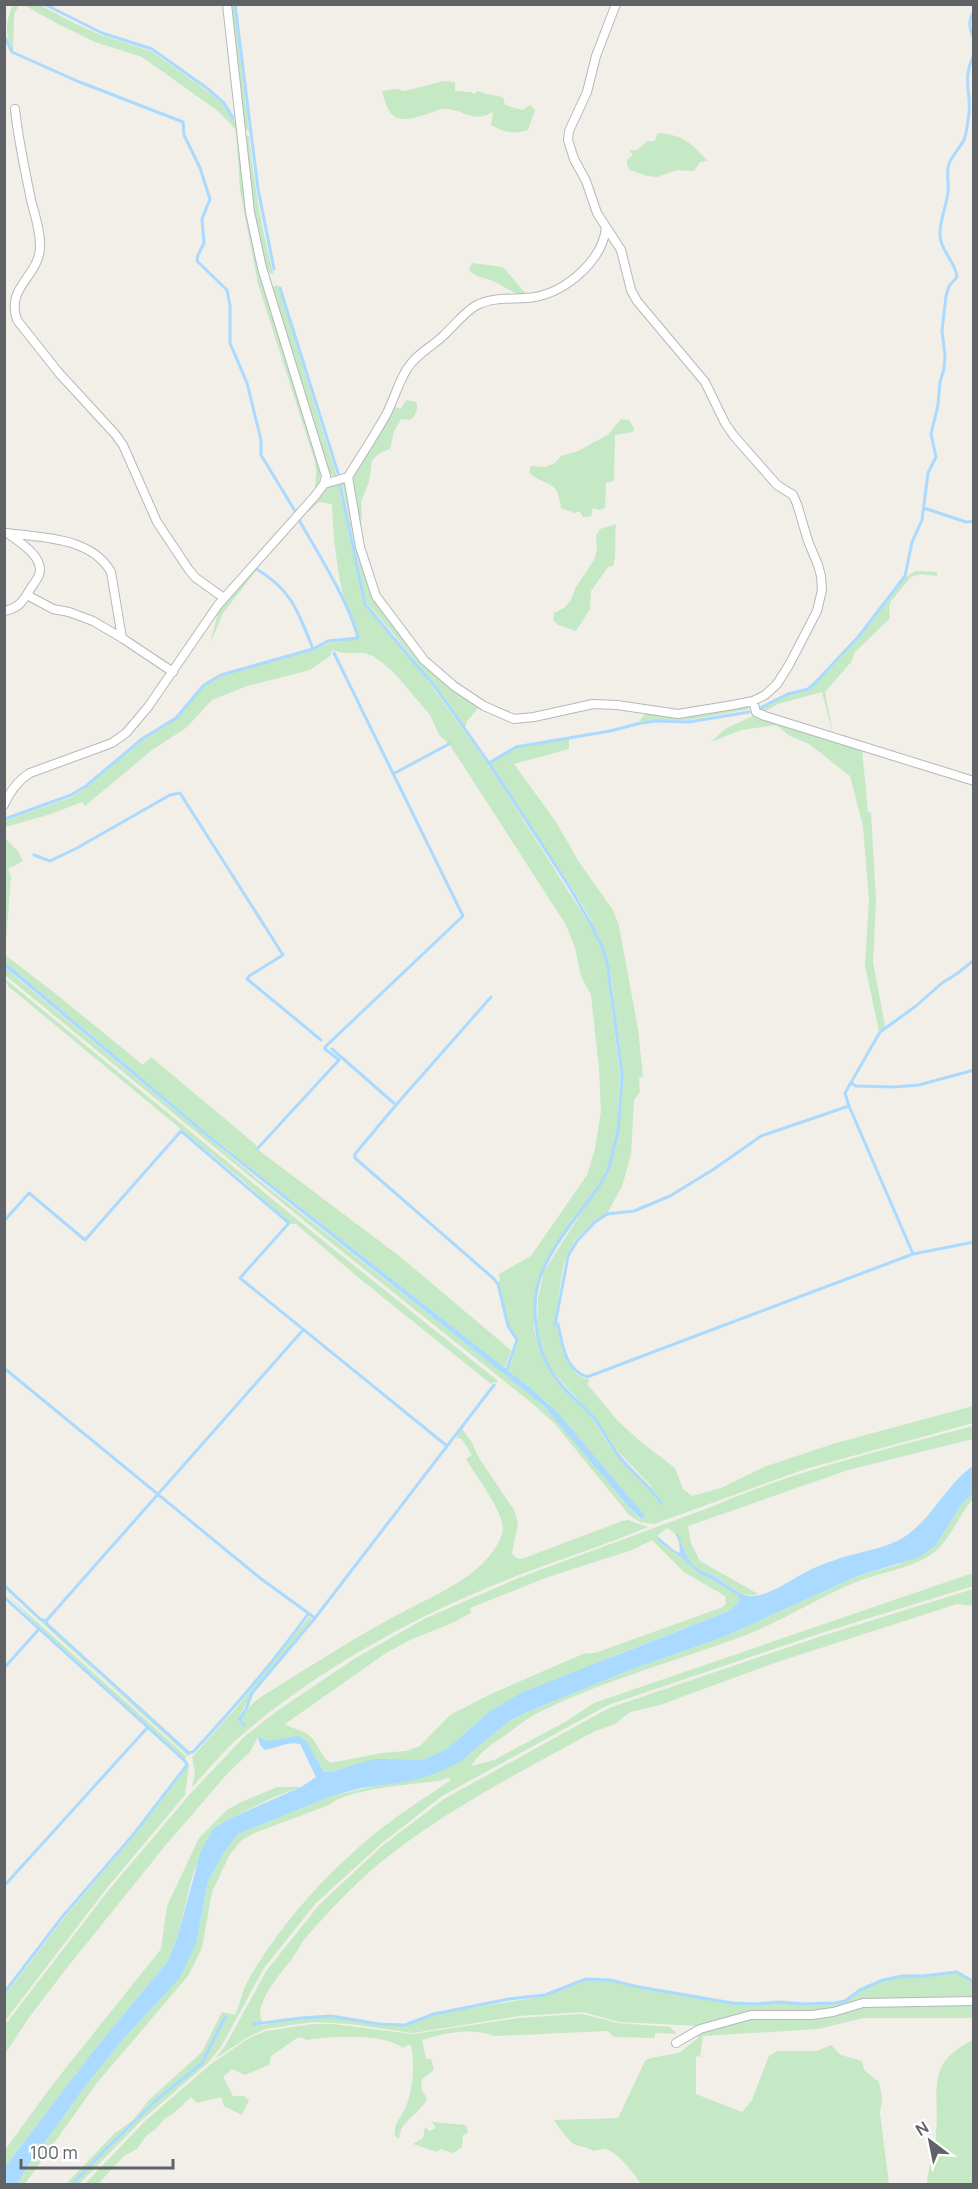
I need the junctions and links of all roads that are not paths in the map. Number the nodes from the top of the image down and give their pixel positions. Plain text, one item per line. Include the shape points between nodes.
1 (227, 4) edge
2 (616, 4) edge
3 (15, 109) dead end
4 (606, 227) junction
5 (348, 477) junction
6 (324, 484) junction
7 (6, 532) edge
8 (27, 595) junction
9 (224, 598) junction
10 (4, 611) edge
11 (122, 638) junction
12 (173, 672) junction
13 (753, 701) junction
14 (974, 782) edge
15 (4, 805) edge
16 (974, 2001) edge
17 (676, 2043) dead end

1 - 6 street via 255,236 322,456
2 - 4 street via 587,92 569,131 570,149
3 - 9 street via 40,244 36,265 22,282 15,300 17,320 123,445 157,522 189,570
4 - 5 street via 595,257 567,282 536,297 480,303 418,355
4 - 13 street via 621,250 637,300 705,382 734,436 777,485 793,495 818,565 821,600 812,623 777,684
5 - 6 street
5 - 13 street via 360,547 376,596 424,660 484,706 514,719 593,704 678,714
6 - 9 street
7 - 8 street via 28,549 40,566
7 - 11 street via 78,544 106,563 111,572
8 - 10 street via 14,609
8 - 11 street via 53,609 93,621
9 - 12 street
11 - 12 street
12 - 15 street via 120,738 30,773 20,779
13 - 14 street via 756,712 765,716
16 - 17 street via 863,2003 812,2015 751,2015 700,2029

